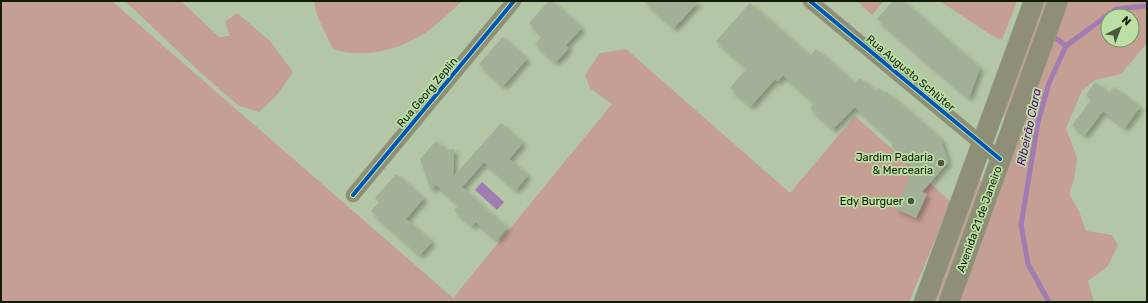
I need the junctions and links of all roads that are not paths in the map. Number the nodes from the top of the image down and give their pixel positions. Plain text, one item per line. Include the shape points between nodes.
1 (514, 1) edge
2 (810, 1) edge
3 (1034, 1) edge
4 (1058, 1) edge
5 (982, 143) junction
6 (1000, 159) junction
7 (352, 195) dead end
8 (924, 302) edge
9 (949, 302) edge

1 - 7 street, Rua Georg Zeplin
2 - 5 street, Rua Augusto Schlüter
3 - 5 main road, Avenida 21 de Janeiro
4 - 6 main road, Avenida 21 de Janeiro
5 - 6 street, Rua Augusto Schlüter
5 - 8 main road, Avenida 21 de Janeiro
6 - 9 main road, Avenida 21 de Janeiro

